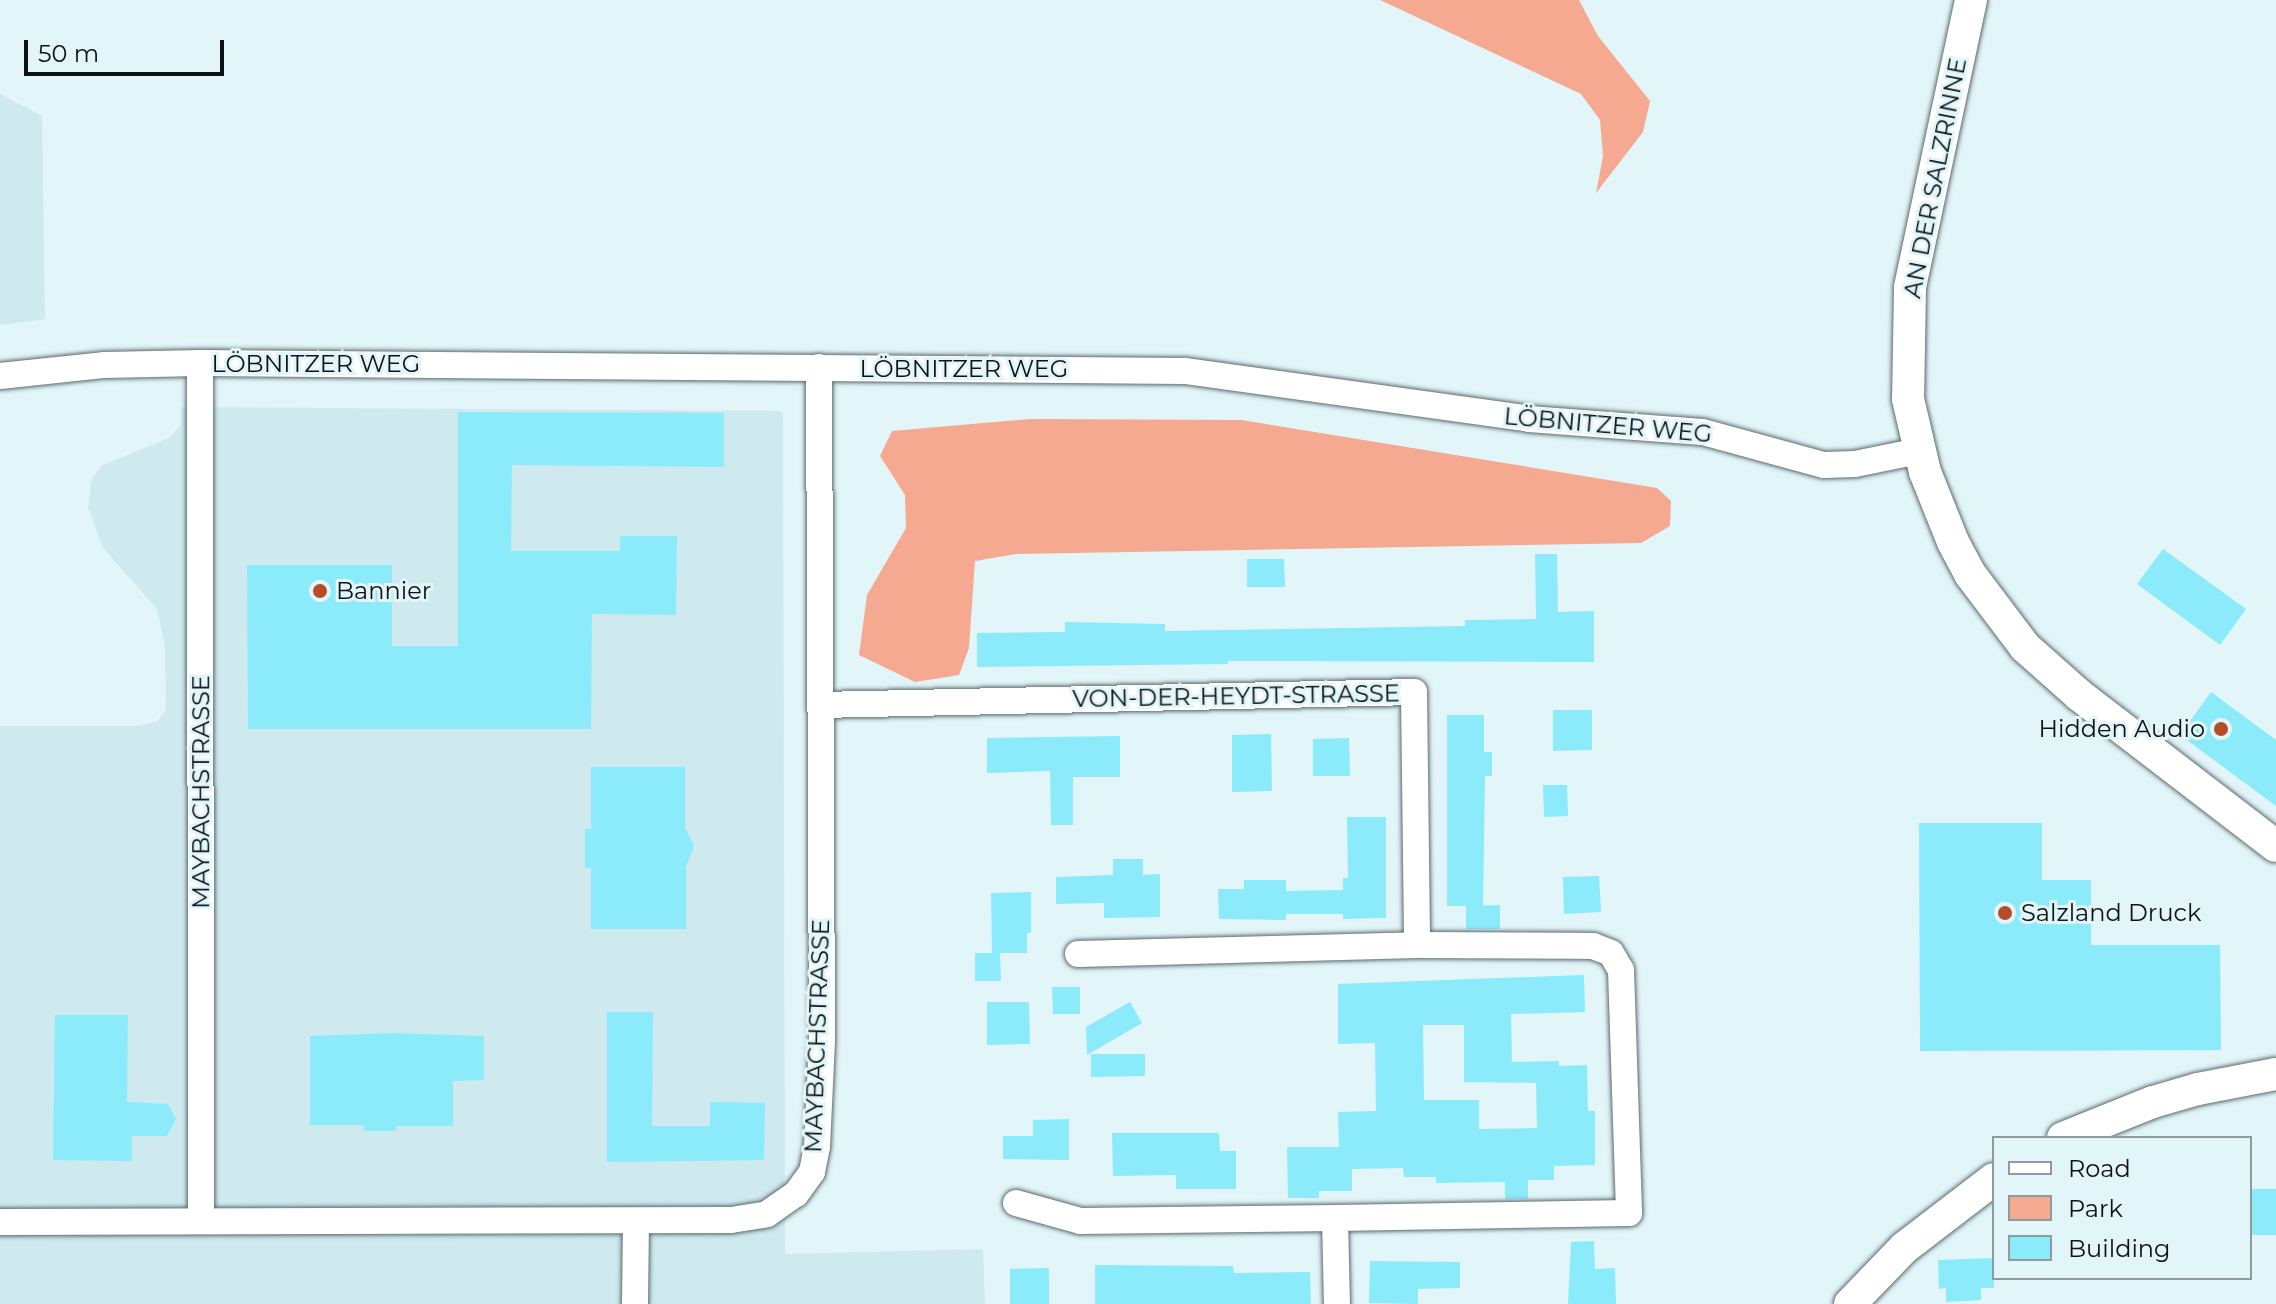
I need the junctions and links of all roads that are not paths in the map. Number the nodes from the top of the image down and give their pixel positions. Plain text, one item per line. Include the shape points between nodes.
1 (1971, 0) edge
2 (200, 363) junction
3 (819, 367) junction
4 (0, 376) edge
5 (1919, 451) junction
6 (820, 705) junction
7 (2276, 846) edge
8 (1417, 945) junction
9 (1078, 954) dead end
10 (2276, 1074) edge
11 (2068, 1136) edge
12 (1992, 1181) edge
13 (1016, 1203) dead end
14 (1335, 1218) junction
15 (201, 1221) junction
16 (0, 1222) edge
17 (636, 1222) junction
18 (635, 1304) edge
19 (1337, 1304) edge
20 (1850, 1304) edge

1 - 5 street, AN DER SALZRINNE via 1910,288 1908,399
2 - 3 street, LÖBNITZER WEG
2 - 4 street, LÖBNITZER WEG via 105,365
2 - 15 street, MAYBACHSTRASSE
3 - 5 street, LÖBNITZER WEG via 1185,371 1529,419 1703,432 1824,465
3 - 6 street, MAYBACHSTRASSE
5 - 7 street, AN DER SALZRINNE via 1959,552 1988,602 2025,647 2079,695
6 - 8 street, VON-DER-HEYDT-STRASSE via 1414,692
6 - 17 street, MAYBACHSTRASSE via 822,1040 812,1172 796,1194 767,1214
8 - 9 street
8 - 14 street via 1593,946 1611,953 1621,970 1629,1213
10 - 11 street via 2153,1102
12 - 20 street via 1904,1248
13 - 14 street via 1080,1221
14 - 19 street
15 - 16 street, MAYBACHSTRASSE
15 - 17 street, MAYBACHSTRASSE
17 - 18 street

